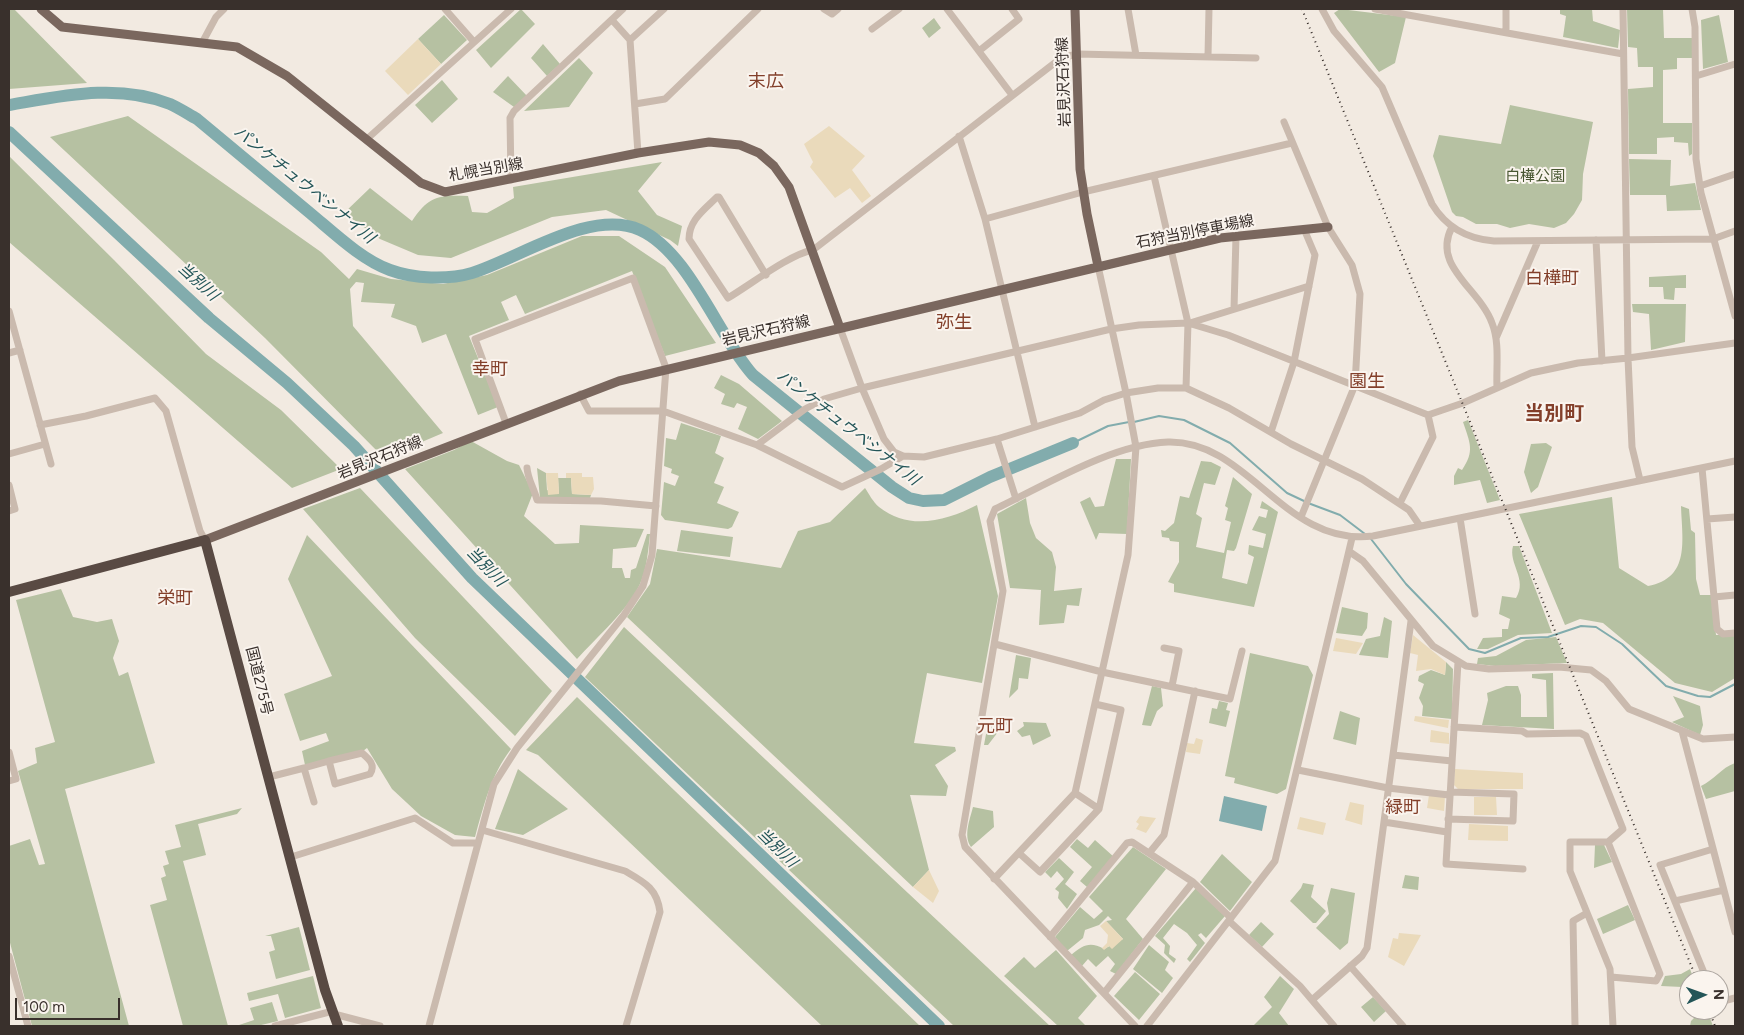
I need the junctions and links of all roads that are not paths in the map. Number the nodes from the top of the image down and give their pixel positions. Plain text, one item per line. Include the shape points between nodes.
1 (42, 9) edge
2 (224, 9) edge
3 (511, 9) edge
4 (623, 9) edge
5 (664, 9) edge
6 (758, 9) edge
7 (824, 9) edge
8 (838, 9) edge
9 (899, 9) edge
10 (947, 9) edge
11 (1012, 9) edge
12 (1075, 9) edge
13 (1128, 9) edge
14 (1209, 9) edge
15 (1322, 9) edge
16 (1375, 9) edge
17 (1506, 9) edge
18 (1622, 9) edge
19 (1692, 9) edge
20 (450, 10) edge
21 (1391, 10) edge
22 (612, 20) junction
23 (872, 29) dead end
24 (1506, 32) junction
25 (630, 40) junction
26 (474, 42) junction
27 (202, 43) junction
28 (979, 51) junction
29 (1077, 54) junction
30 (1623, 54) junction
31 (1136, 55) junction
32 (1208, 56) junction
33 (1256, 58) dead end
34 (1735, 64) edge
35 (1696, 76) junction
36 (1012, 95) junction
37 (635, 104) junction
38 (1284, 122) dead end
39 (959, 136) junction
40 (367, 139) junction
41 (1292, 143) junction
42 (638, 153) junction
43 (1735, 174) edge
44 (1154, 176) junction
45 (511, 180) junction
46 (1700, 186) junction
47 (1083, 192) junction
48 (985, 219) junction
49 (1328, 227) junction
50 (1452, 227) junction
51 (1304, 229) junction
52 (1735, 231) edge
53 (1236, 236) junction
54 (1713, 239) junction
55 (1596, 240) junction
56 (1626, 240) junction
57 (1538, 241) junction
58 (1171, 249) junction
59 (813, 250) junction
60 (1098, 266) junction
61 (766, 275) junction
62 (1309, 286) junction
63 (1002, 289) junction
64 (1732, 295) edge
65 (1234, 309) junction
66 (9, 311) edge
67 (1735, 316) edge
68 (1188, 323) junction
69 (840, 328) junction
70 (1111, 328) junction
71 (1496, 339) junction
72 (1735, 343) edge
73 (20, 350) junction
74 (1016, 350) junction
75 (9, 353) edge
76 (1628, 358) junction
77 (1602, 361) junction
78 (1294, 362) junction
79 (666, 368) junction
80 (1355, 385) junction
81 (862, 388) junction
82 (1186, 388) junction
83 (1497, 388) junction
84 (1126, 393) junction
85 (580, 394) junction
86 (663, 411) junction
87 (1428, 415) junction
88 (506, 423) junction
89 (40, 425) junction
90 (1034, 427) junction
91 (1271, 432) junction
92 (997, 439) junction
93 (45, 444) junction
94 (757, 445) junction
95 (1136, 447) junction
96 (9, 454) edge
97 (903, 456) junction
98 (1323, 460) junction
99 (1735, 461) edge
100 (51, 464) dead end
101 (527, 468) dead end
102 (1702, 468) junction
103 (1640, 480) junction
104 (9, 485) edge
105 (1016, 499) junction
106 (1400, 503) junction
107 (656, 506) junction
108 (9, 511) edge
109 (1301, 517) junction
110 (1735, 517) edge
111 (1460, 518) junction
112 (1707, 519) junction
113 (1420, 526) junction
114 (1355, 537) junction
115 (205, 540) junction
116 (1350, 552) junction
117 (9, 592) edge
118 (1735, 595) edge
119 (1714, 597) junction
120 (1474, 614) dead end
121 (1411, 621) junction
122 (1735, 633) edge
123 (994, 644) junction
124 (1164, 648) dead end
125 (1242, 651) dead end
126 (1458, 662) junction
127 (1102, 672) junction
128 (1172, 686) junction
129 (1195, 691) junction
130 (1095, 704) junction
131 (1454, 727) junction
132 (1682, 731) junction
133 (1735, 737) edge
134 (9, 752) edge
135 (1393, 754) junction
136 (329, 761) junction
137 (1452, 761) junction
138 (304, 768) junction
139 (1298, 770) junction
140 (269, 777) junction
141 (9, 781) edge
142 (1388, 788) junction
143 (1075, 793) junction
144 (1450, 793) junction
145 (314, 802) dead end
146 (1099, 809) junction
147 (1448, 819) junction
148 (1384, 822) junction
149 (482, 830) junction
150 (1447, 832) junction
151 (1608, 842) junction
152 (478, 843) junction
153 (1713, 849) junction
154 (1019, 852) junction
155 (1150, 852) junction
156 (291, 858) junction
157 (1523, 869) dead end
158 (994, 878) junction
159 (1193, 882) junction
160 (1724, 890) junction
161 (1675, 901) junction
162 (1587, 913) junction
163 (1230, 920) junction
164 (1735, 932) edge
165 (1050, 937) junction
166 (9, 956) edge
167 (1350, 966) junction
168 (1703, 970) edge
169 (1611, 977) junction
170 (1104, 993) junction
171 (1312, 1000) junction
172 (333, 1012) junction
173 (28, 1026) edge
174 (275, 1026) edge
175 (338, 1026) edge
176 (380, 1026) edge
177 (429, 1026) edge
178 (626, 1026) edge
179 (1135, 1026) edge
180 (1147, 1026) edge
181 (1334, 1026) edge
182 (1403, 1026) edge
183 (1575, 1026) edge
184 (1612, 1026) edge

1 - 27 main road, 札幌当別線 via 62,27
2 - 27 street
3 - 26 street
4 - 22 street
5 - 25 street
6 - 37 street via 665,99
7 - 8 street via 832,14
9 - 23 street
10 - 28 street
11 - 28 street via 1020,19
12 - 29 main road, 岩見沢石狩線
13 - 31 street
14 - 32 street
15 - 50 street via 1334,31 1382,87 1430,200
16 - 21 street
17 - 24 street
18 - 30 street
19 - 35 street
20 - 26 street
21 - 24 street
22 - 25 street
22 - 45 street via 514,111 510,118
24 - 30 street
25 - 37 street
26 - 40 street
27 - 40 main road, 札幌当別線 via 237,47 287,76
28 - 36 street
29 - 31 street
29 - 36 street via 1061,58
29 - 47 main road, 岩見沢石狩線
30 - 56 street
31 - 32 street
32 - 33 street
34 - 35 street
35 - 46 street via 1696,159
36 - 39 street
37 - 42 street
38 - 41 street
39 - 48 street
39 - 59 street
40 - 45 main road, 札幌当別線 via 421,183 445,192
41 - 44 street
41 - 49 street
42 - 45 main road, 札幌当別線
42 - 59 main road, 札幌当別線 via 709,142 740,145 759,153 774,166 789,187
43 - 46 street
44 - 47 street
44 - 58 street
46 - 54 street
47 - 48 street
47 - 60 main road, 岩見沢石狩線
48 - 63 street
49 - 51 main road, 石狩当別停車場線
49 - 80 street via 1352,265 1359,284
50 - 57 street via 1484,240
50 - 71 street via 1446,242 1447,258 1487,312
51 - 53 main road, 石狩当別停車場線
51 - 62 street via 1315,255
52 - 54 street
53 - 58 main road, 石狩当別停車場線
53 - 65 street
54 - 56 street
54 - 64 street
55 - 56 street
55 - 57 street
55 - 77 street
56 - 76 street
57 - 71 street
58 - 60 main road, 石狩当別停車場線
58 - 68 street
59 - 61 street
59 - 69 main road, 札幌当別線
60 - 63 main road, 岩見沢石狩線
60 - 70 street
61 - 61 street via 728,298 689,239 692,222 717,197
62 - 65 street
62 - 78 street
63 - 69 main road, 岩見沢石狩線
63 - 74 street
64 - 67 street
65 - 68 street
66 - 73 street
68 - 70 street
68 - 78 street via 1228,335
68 - 82 street
69 - 79 main road, 岩見沢石狩線
69 - 81 street
70 - 74 street
70 - 84 street
71 - 83 street
72 - 76 street
73 - 75 street
73 - 89 street
74 - 81 street
74 - 90 street
76 - 77 street
76 - 103 street via 1632,447
77 - 83 street via 1531,373
78 - 80 street
78 - 91 street
79 - 85 main road, 岩見沢石狩線
79 - 86 street
79 - 88 street via 633,278 475,339
80 - 87 street
80 - 98 street
81 - 94 street via 805,408
81 - 97 street via 889,446
82 - 84 street
82 - 91 street
83 - 87 street
84 - 90 street via 1080,413
84 - 95 street
85 - 86 street via 589,411
85 - 88 main road, 岩見沢石狩線
86 - 94 street
86 - 107 street
87 - 106 street via 1433,437
88 - 115 main road, 岩見沢石狩線
89 - 93 street
89 - 115 street via 155,398 166,411
90 - 92 street
91 - 98 street
92 - 97 street via 924,457
92 - 105 street
93 - 96 street
93 - 100 street
94 - 97 street via 842,487
95 - 105 street via 1111,454
95 - 109 street via 1179,442 1209,450
95 - 127 street via 1128,555
98 - 106 street
98 - 109 street
99 - 102 street
101 - 107 street via 537,500
102 - 103 street
102 - 112 street
103 - 111 street
104 - 108 street via 15,509
105 - 123 street via 995,509 990,521 1003,591
106 - 113 street
107 - 149 street via 652,555 643,586 624,615 517,748 494,784
109 - 114 street via 1327,531
110 - 112 street
111 - 113 street
111 - 120 street
112 - 119 street
113 - 114 street
114 - 116 street
115 - 117 highway
115 - 140 highway, 国道275号
116 - 121 street via 1363,562
116 - 139 street
118 - 119 street
119 - 122 street via 1717,629 1723,634
121 - 126 street via 1433,646
121 - 135 street
123 - 127 street
123 - 158 street via 962,835 965,847
124 - 128 street via 1179,651
125 - 129 street via 1230,699
126 - 131 street
126 - 132 street via 1489,669 1558,667 1591,670 1606,681 1629,709
127 - 128 street
127 - 130 street
128 - 129 street
129 - 155 street via 1164,835
130 - 143 street
130 - 146 street via 1121,710
131 - 137 street
131 - 151 street via 1522,731 1527,734 1580,733 1586,736 1623,829
132 - 133 street via 1703,739
132 - 153 street
134 - 141 street via 16,779
135 - 137 street
135 - 142 street
136 - 136 street via 335,784 370,774 373,770 372,764 362,754
136 - 138 street
137 - 144 street
138 - 140 street
138 - 145 street
139 - 142 street
139 - 163 street via 1275,861
140 - 156 highway, 国道275号
142 - 144 street
142 - 148 street
143 - 146 street
143 - 154 street
144 - 147 street
144 - 147 street via 1514,794 1513,822
146 - 154 street via 1040,872
147 - 150 street
148 - 150 street
148 - 167 street via 1367,948
149 - 152 street
149 - 178 street via 625,871 644,882 658,897 660,912
150 - 157 street via 1446,864
151 - 162 street via 1570,842 1570,871
151 - 169 street via 1660,974 1656,981
152 - 156 street via 453,843 416,818
152 - 177 street
153 - 160 street
153 - 161 street via 1660,865
154 - 158 street
155 - 159 street
155 - 165 street via 1132,842 1127,843
156 - 172 highway, 国道275号
158 - 165 street
159 - 163 street
159 - 170 street
160 - 161 street
160 - 164 street
161 - 168 street
162 - 169 street
162 - 183 street via 1573,921
163 - 171 street
163 - 180 street
165 - 170 street
166 - 173 street
167 - 171 street
167 - 182 street
169 - 184 street
170 - 179 street
171 - 181 street
172 - 174 street
172 - 175 highway, 国道275号
172 - 176 street

